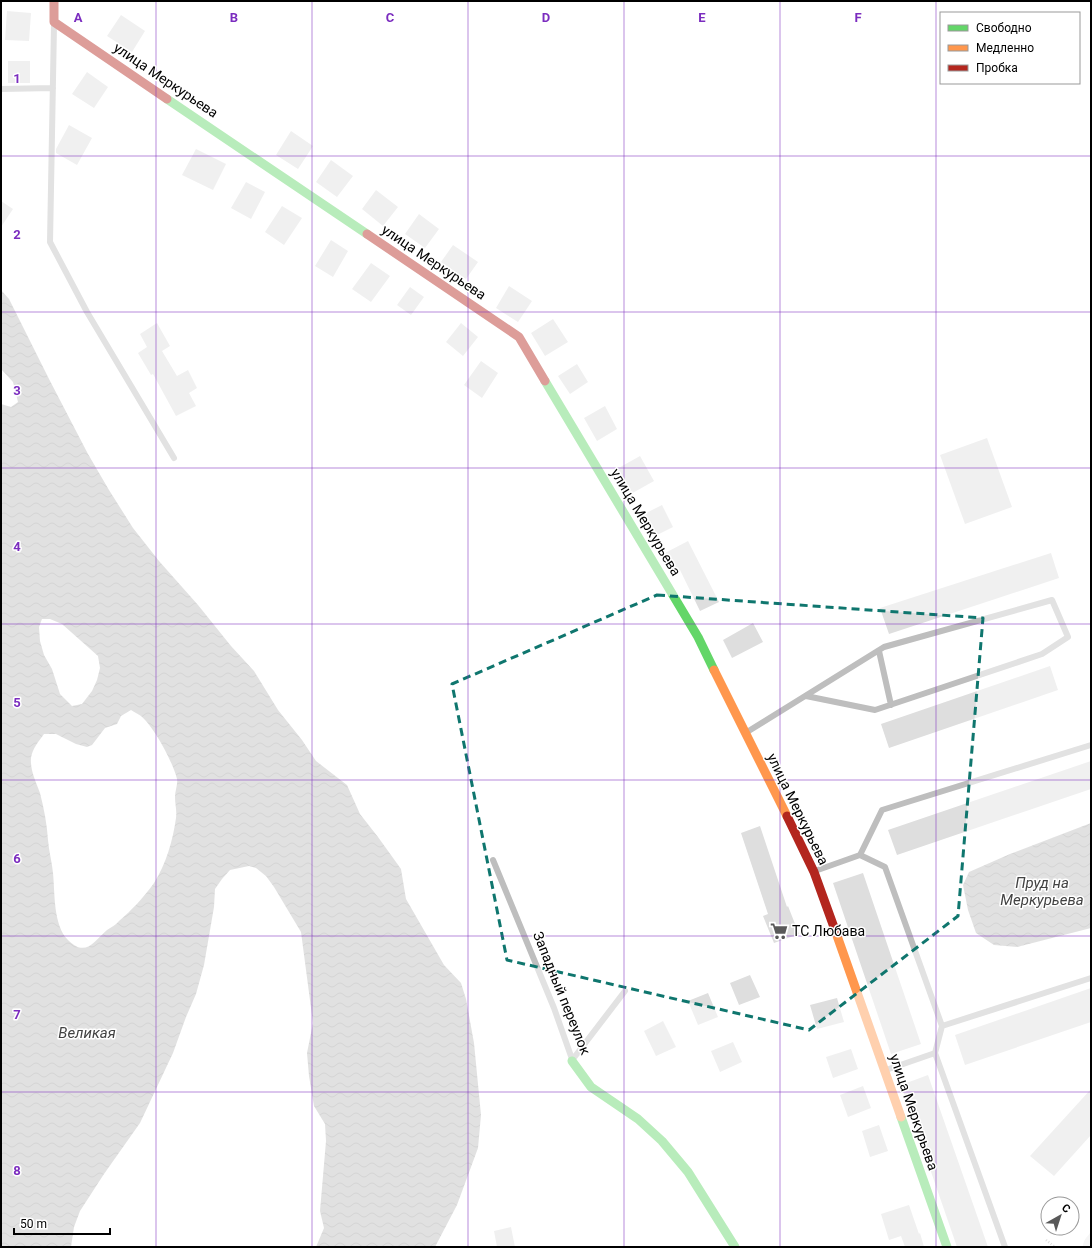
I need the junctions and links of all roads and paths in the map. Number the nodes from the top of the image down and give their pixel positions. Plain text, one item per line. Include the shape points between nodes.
1 (54, 1) edge
2 (54, 22) junction
3 (52, 88) junction
4 (1, 89) edge
5 (174, 458) dead end
6 (879, 651) junction
7 (806, 696) junction
8 (892, 705) junction
9 (746, 733) junction
10 (1091, 745) edge
11 (860, 854) junction
12 (493, 860) dead end
13 (814, 872) junction
14 (1091, 978) edge
15 (626, 991) dead end
16 (942, 1026) junction
17 (935, 1053) junction
18 (572, 1061) junction
19 (884, 1071) junction
20 (1046, 1240) dead end
21 (735, 1247) edge
22 (946, 1247) edge
23 (1005, 1247) edge
24 (1055, 1247) edge

1 - 2 street
2 - 3 lane
2 - 9 street, улица Меркурьева via 520,337 698,637
3 - 4 lane
3 - 5 lane via 50,242 87,312
6 - 7 lane
6 - 8 lane
6 - 8 lane via 884,647 1052,600 1068,637 1042,654
7 - 8 lane via 875,710
7 - 9 lane
9 - 13 street, улица Меркурьева
10 - 11 lane via 882,810
11 - 13 lane
11 - 16 lane via 885,867
12 - 18 lane, Западный переулок via 554,1008
13 - 19 street, улица Меркурьева
14 - 16 lane
15 - 18 lane
16 - 17 lane
17 - 19 lane
17 - 23 lane
18 - 21 street, Западный переулок via 591,1087 638,1119 662,1141 688,1172
19 - 22 street, улица Меркурьева
20 - 24 path

